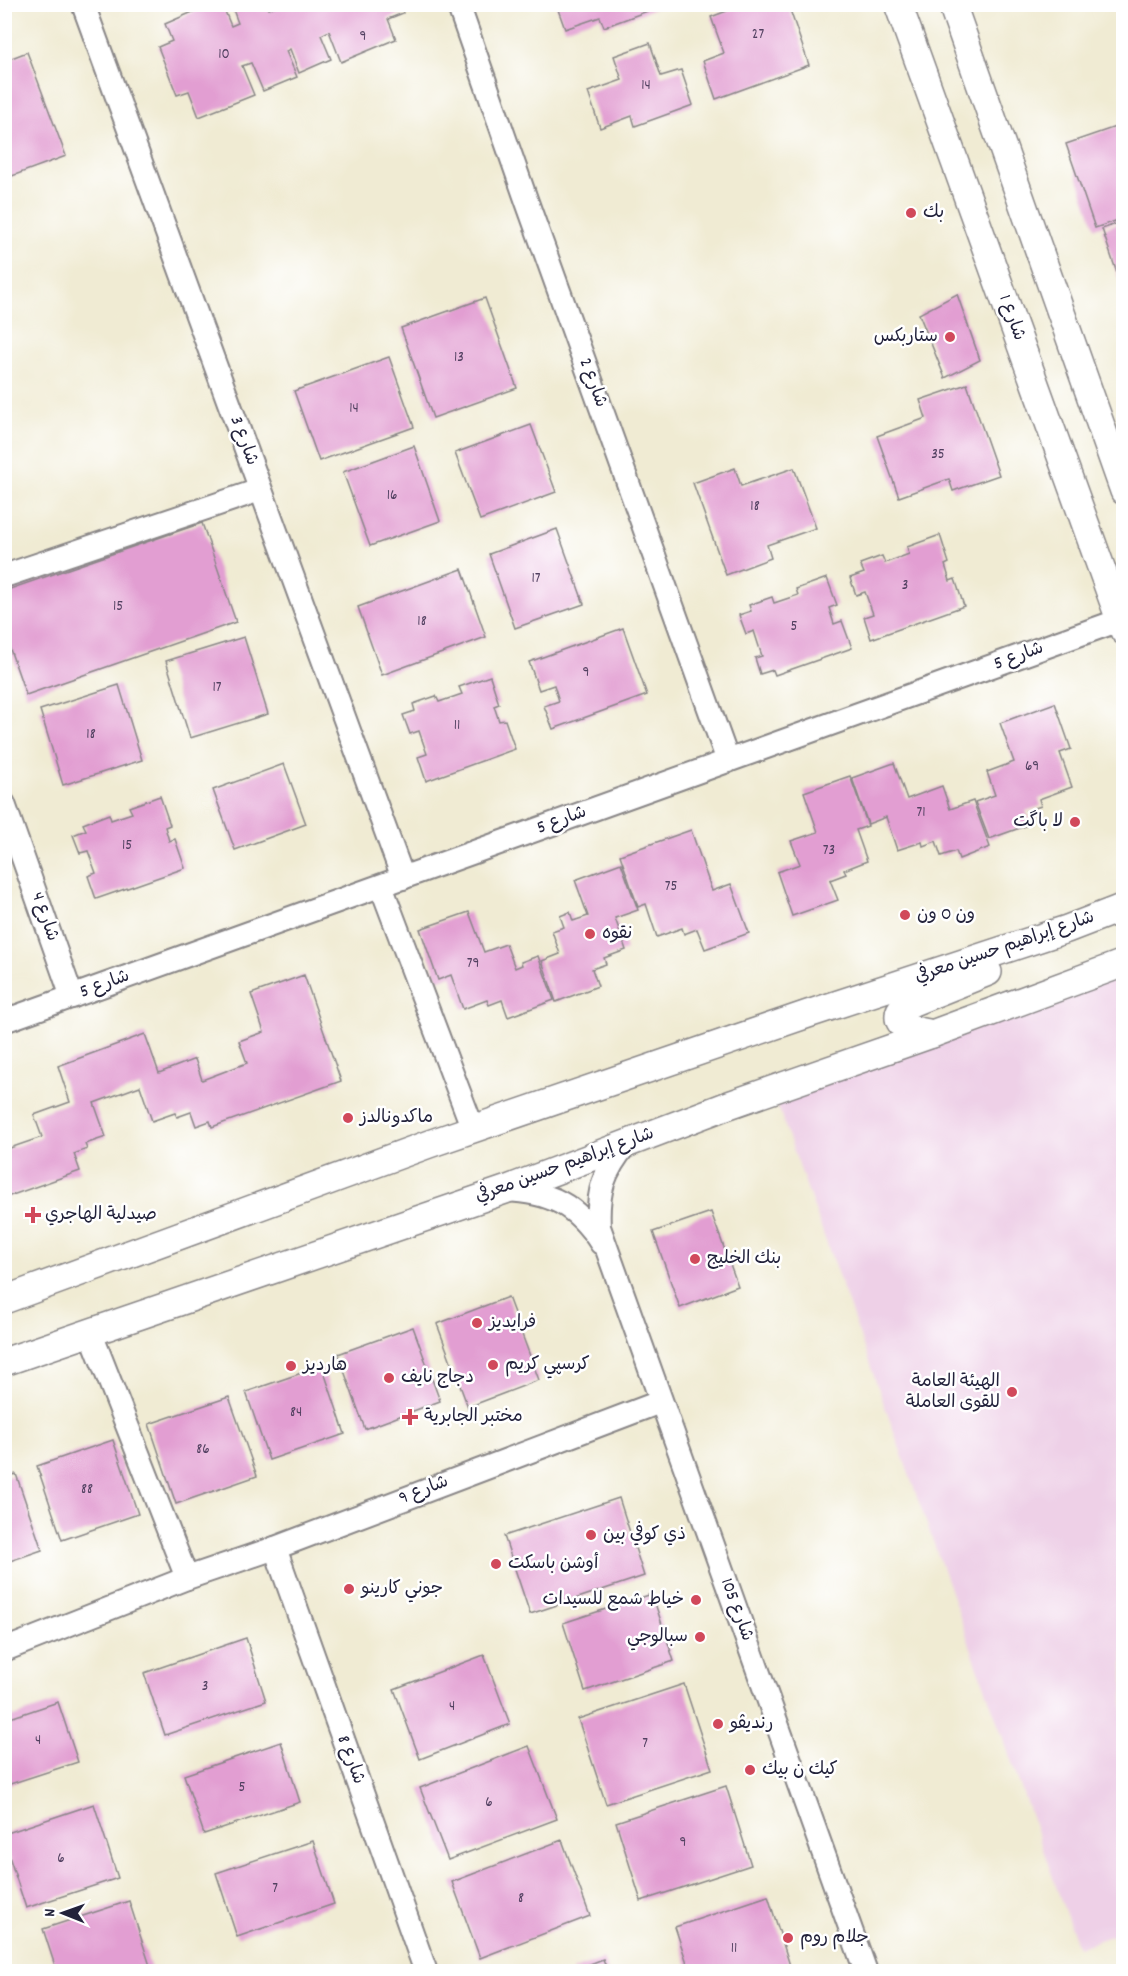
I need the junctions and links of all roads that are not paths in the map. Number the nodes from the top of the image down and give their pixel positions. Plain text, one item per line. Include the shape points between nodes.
1 (83, 4) edge
2 (458, 4) edge
3 (898, 4) edge
4 (952, 4) edge
5 (260, 490) junction
6 (1124, 491) edge
7 (4, 576) edge
8 (1122, 626) edge
9 (728, 761) junction
10 (4, 804) edge
11 (403, 878) junction
12 (381, 886) junction
13 (1122, 906) edge
14 (1068, 928) junction
15 (1124, 963) edge
16 (72, 997) junction
17 (4, 1021) edge
18 (932, 1034) junction
19 (473, 1129) junction
20 (626, 1144) junction
21 (505, 1190) junction
22 (606, 1249) junction
23 (4, 1300) edge
24 (90, 1332) junction
25 (4, 1362) edge
26 (660, 1402) junction
27 (275, 1548) junction
28 (187, 1578) junction
29 (4, 1650) edge
30 (426, 1971) edge
31 (866, 1971) edge

1 - 5 street, شارع 3
2 - 9 street, شارع 2
3 - 8 street, شارع 1
4 - 6 street
5 - 7 street
5 - 11 street, شارع 3
8 - 9 street, شارع 5
9 - 11 street, شارع 5
10 - 16 street, شارع 4
11 - 12 street, شارع 5
12 - 16 street, شارع 5
12 - 19 street
13 - 14 street, شارع إبراهيم حسين معرفي
14 - 18 street via 1023,958 901,1009 898,1014 902,1025
14 - 19 street, شارع إبراهيم حسين معرفي
15 - 18 street, شارع إبراهيم حسين معرفي
16 - 17 street, شارع 5
18 - 20 street, شارع إبراهيم حسين معرفي
19 - 23 street, شارع إبراهيم حسين معرفي
20 - 21 street, شارع إبراهيم حسين معرفي
20 - 22 street, شارع 105 via 602,1182 599,1227
21 - 22 street, شارع 105 via 553,1198 592,1228
21 - 24 street, شارع إبراهيم حسين معرفي
22 - 26 street, شارع 105
24 - 25 street, شارع إبراهيم حسين معرفي
24 - 28 street
26 - 27 street, شارع 9
26 - 31 street, شارع 105
27 - 28 street, شارع 9
27 - 30 street, شارع 8
28 - 29 street, شارع 9

